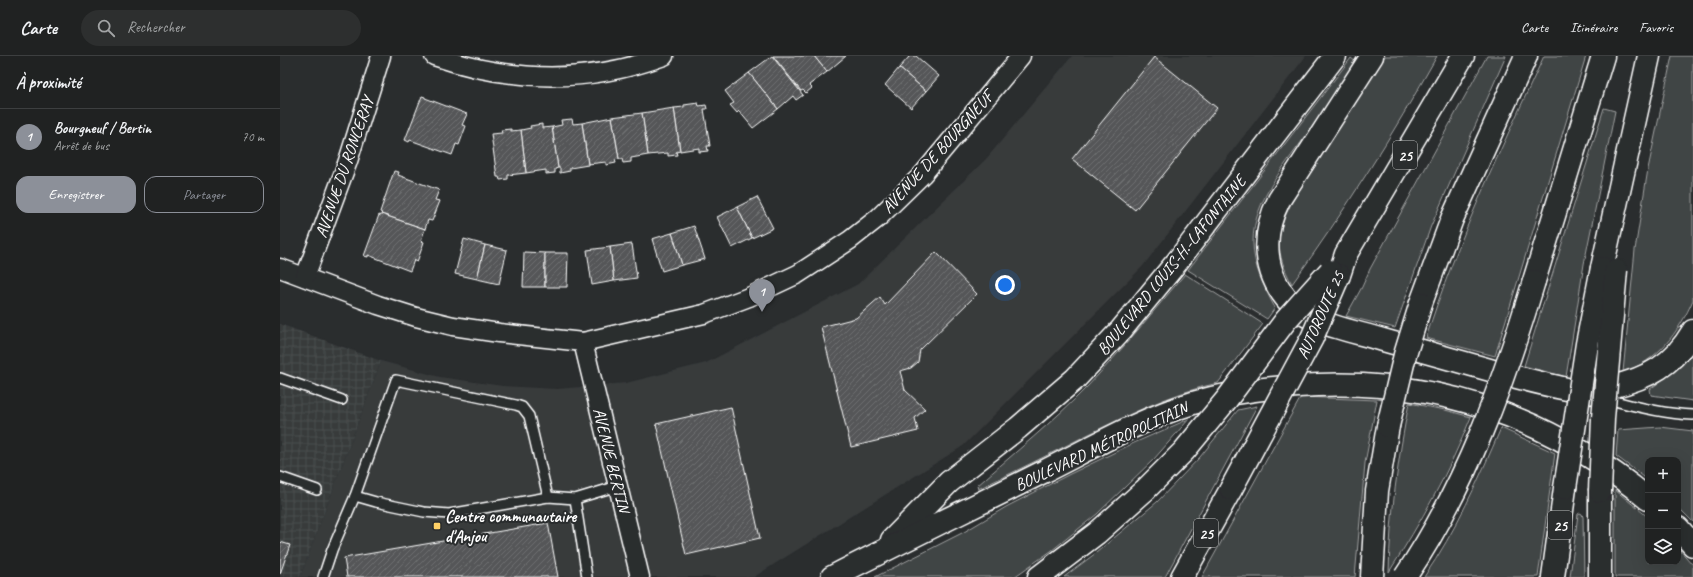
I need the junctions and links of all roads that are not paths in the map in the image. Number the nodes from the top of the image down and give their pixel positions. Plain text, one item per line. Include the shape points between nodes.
1 (381, 56) edge
2 (434, 56) edge
3 (664, 56) edge
4 (1021, 56) edge
5 (1335, 56) edge
6 (1372, 56) edge
7 (1463, 56) edge
8 (1526, 56) edge
9 (1603, 56) edge
10 (1649, 56) edge
11 (280, 268) edge
12 (1609, 269) junction
13 (1334, 273) junction
14 (305, 277) junction
15 (1693, 331) edge
16 (583, 342) junction
17 (280, 378) edge
18 (1587, 393) junction
19 (342, 400) dead end
20 (1693, 415) edge
21 (280, 477) edge
22 (618, 486) junction
23 (317, 490) dead end
24 (355, 496) junction
25 (548, 497) junction
26 (1645, 497) edge
27 (575, 499) junction
28 (1679, 529) edge
29 (1693, 544) edge
30 (881, 551) junction
31 (1600, 574) edge
32 (323, 577) edge
33 (587, 577) edge
34 (640, 577) edge
35 (832, 577) edge
36 (1039, 577) edge
37 (1182, 577) edge
38 (1372, 577) edge
39 (1405, 577) edge
40 (1553, 577) edge

1 - 14 street, AVENUE DU RONCERAY via 348,160
2 - 3 street via 479,70 541,76 614,70 643,64
4 - 16 street, AVENUE DE BOURGNEUF via 901,197 856,236 819,261 772,287 725,307
5 - 30 main road, BOULEVARD LOUIS-H.-LAFONTAINE via 1176,264 1121,330 1070,383 949,482
6 - 18 main road via 1272,213 1266,241 1267,255 1272,274 1282,292 1300,312 1328,324 1541,384
7 - 13 main road, AUTOROUTE 25 / 25
8 - 38 main road, bridge via 1455,212 1405,354 1388,426 1377,491
9 - 39 main road, bridge via 1501,384 1464,473 1436,528
10 - 12 main road via 1623,177
11 - 14 street, AVENUE DE BOURGNEUF
12 - 31 main road, bridge via 1600,491
12 - 40 main road, 25, bridge via 1581,378
13 - 36 main road, AUTOROUTE 25, bridge via 1286,320 1184,451 1096,533
13 - 37 main road, AUTOROUTE 25 / 25, bridge via 1312,338
14 - 16 street, AVENUE DE BOURGNEUF via 378,305 453,326
15 - 18 main road via 1671,359 1648,375
16 - 22 street, AVENUE BERTIN
17 - 19 lane
18 - 20 lane via 1662,412
21 - 23 lane
22 - 27 lane
22 - 34 street, AVENUE BERTIN
24 - 25 lane via 449,514
24 - 25 lane via 396,380 522,407 529,416
24 - 32 lane
25 - 27 lane
26 - 30 main road, BOULEVARD MÉTROPOLITAIN via 1603,464 1547,431 1488,407 1460,399 1406,389 1344,384 1264,388 1213,398 1163,414
27 - 33 lane
28 - 29 main road
30 - 35 main road, BOULEVARD MÉTROPOLITAIN

